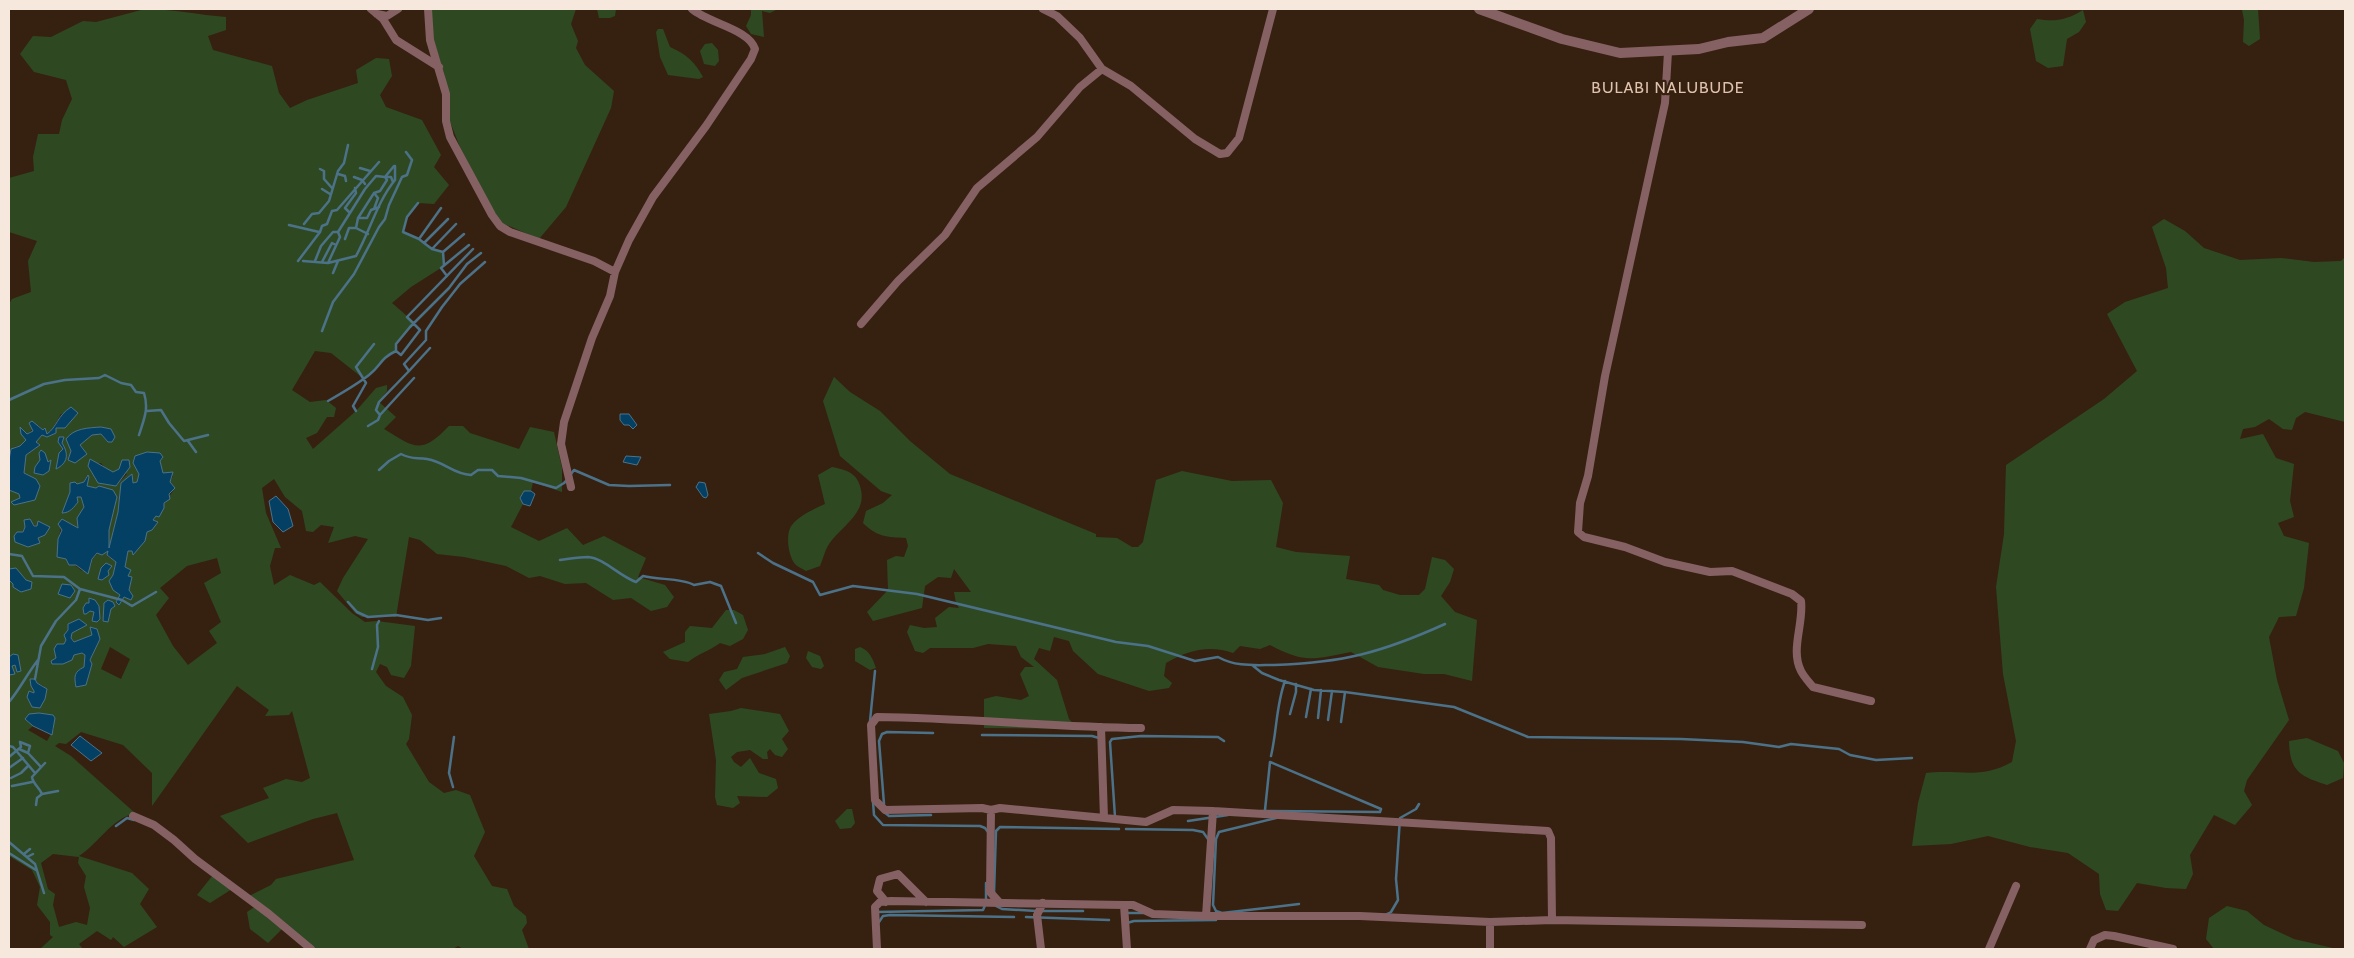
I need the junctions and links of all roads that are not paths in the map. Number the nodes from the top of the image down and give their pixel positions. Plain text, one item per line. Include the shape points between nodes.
1 (398, 9) edge
2 (428, 9) edge
3 (692, 9) edge
4 (1043, 9) edge
5 (1273, 9) edge
6 (1479, 9) edge
7 (1809, 9) edge
8 (374, 11) edge
9 (1668, 52) junction
10 (439, 67) junction
11 (1102, 69) junction
12 (615, 272) junction
13 (861, 324) dead end
14 (571, 487) dead end
15 (1871, 701) dead end
16 (1100, 727) junction
17 (1141, 728) dead end
18 (991, 810) junction
19 (1213, 811) junction
20 (133, 816) dead end
21 (1104, 818) junction
22 (2016, 886) dead end
23 (990, 892) junction
24 (886, 902) junction
25 (926, 902) junction
26 (982, 902) junction
27 (999, 902) junction
28 (1043, 903) junction
29 (1124, 905) junction
30 (1206, 916) junction
31 (1552, 920) junction
32 (1490, 922) junction
33 (1862, 925) dead end
34 (310, 949) edge
35 (877, 949) edge
36 (1041, 949) edge
37 (1127, 949) edge
38 (1490, 949) edge
39 (1989, 949) edge
40 (2090, 949) edge
41 (2174, 949) edge

1 - 8 street via 387,16
2 - 10 street via 428,28
3 - 12 street via 740,33 753,42 755,49 706,126 654,197 628,240
4 - 11 street via 1057,16 1076,34
5 - 11 street via 1239,138 1227,153 1220,154 1196,139 1131,86
6 - 9 street via 1562,39 1620,52
7 - 9 street via 1763,38
8 - 10 street via 396,40
9 - 15 street via 1665,103 1605,376 1588,476 1580,503 1578,532 1584,537 1625,547 1665,562 1710,572 1732,571 1792,594 1801,601 1803,614 1798,655 1804,676 1813,687
10 - 12 street via 446,94 446,121 450,137 500,226
11 - 13 street via 1075,92 1036,137 977,188 945,235 898,281
12 - 14 street via 610,296 592,338 564,422 561,444
16 - 17 street
16 - 18 street via 877,716 871,726 875,800 885,810
16 - 21 street
18 - 21 street via 1000,808
18 - 23 street
19 - 21 street via 1173,810 1146,822
19 - 30 street
19 - 31 street via 1548,832 1551,838
20 - 34 street via 154,825 174,840
22 - 39 street
23 - 26 street
23 - 27 street
24 - 25 street
24 - 25 street via 876,891 880,879 898,874
24 - 35 street via 875,907
25 - 26 street
26 - 27 street
27 - 28 street
28 - 29 street
28 - 36 street via 1037,915
29 - 30 street via 1133,905 1153,914
29 - 37 street
30 - 32 street via 1360,916
31 - 32 street
31 - 33 street
32 - 38 street
40 - 41 street via 2094,940 2105,935

